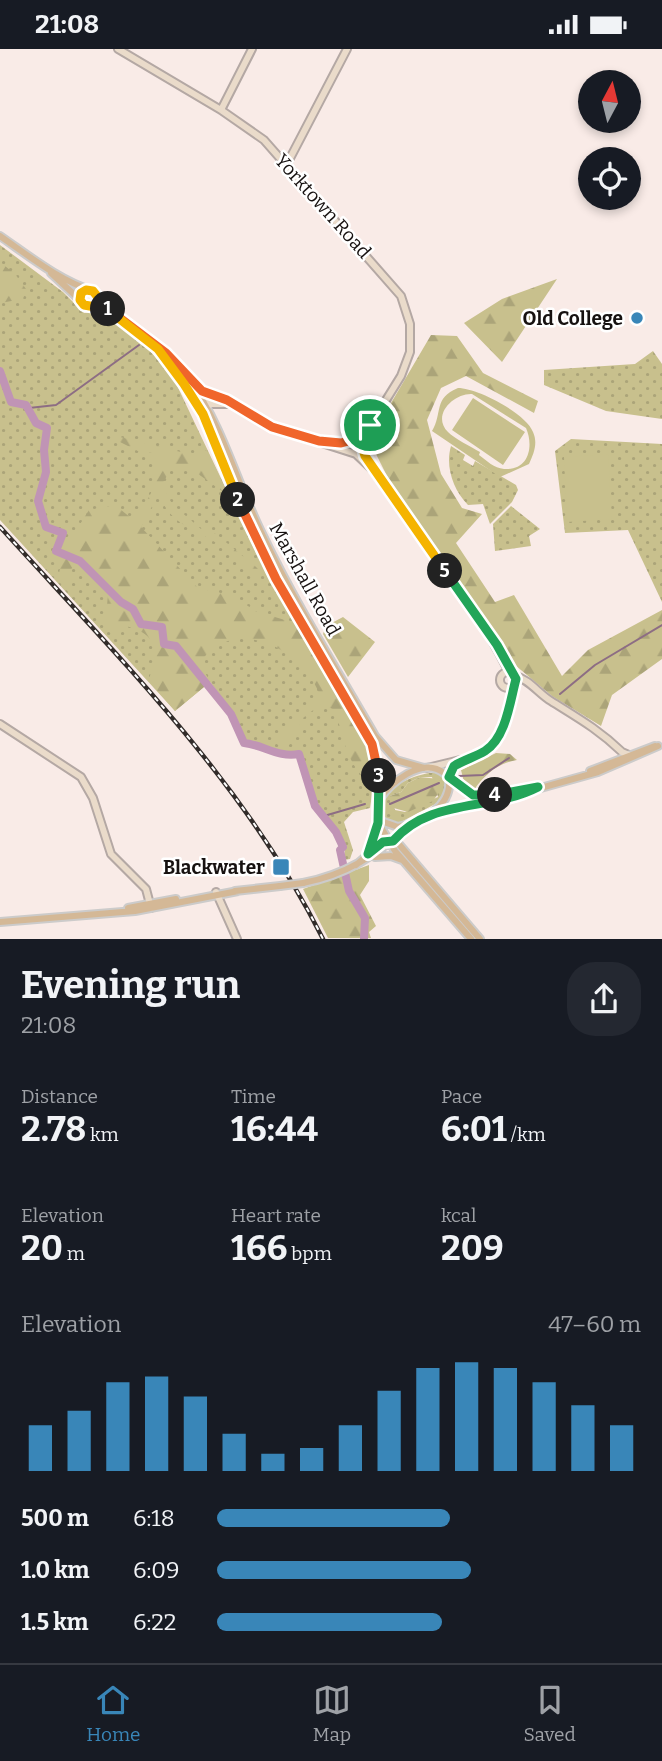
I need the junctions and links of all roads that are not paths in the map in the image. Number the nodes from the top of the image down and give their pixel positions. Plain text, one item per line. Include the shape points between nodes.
1 (118, 49) edge
2 (253, 49) edge
3 (347, 49) edge
4 (221, 110) junction
5 (287, 165) junction
6 (0, 236) edge
7 (47, 268) junction
8 (86, 290) junction
9 (97, 296) junction
10 (80, 300) junction
11 (92, 306) junction
12 (107, 309) junction
13 (158, 349) junction
14 (193, 384) junction
15 (217, 401) junction
16 (202, 405) junction
17 (211, 416) junction
18 (347, 446) junction
19 (359, 446) junction
20 (509, 674) junction
21 (510, 687) junction
22 (0, 724) edge
23 (611, 742) junction
24 (660, 745) edge
25 (629, 755) junction
26 (466, 759) junction
27 (620, 761) junction
28 (425, 768) junction
29 (449, 777) junction
30 (538, 787) junction
31 (378, 801) junction
32 (431, 813) junction
33 (378, 821) junction
34 (410, 823) junction
35 (390, 842) junction
36 (403, 848) junction
37 (371, 855) junction
38 (404, 860) junction
39 (216, 894) junction
40 (150, 905) junction
41 (0, 922) edge
42 (237, 939) edge
43 (471, 939) edge
44 (480, 939) edge

1 - 4 street, Yorktown Road
2 - 4 street
3 - 5 street
4 - 5 street, Yorktown Road via 258,135
5 - 19 street, Yorktown Road via 390,282 407,309 409,357
6 - 7 main road
7 - 8 main road
7 - 10 main road
8 - 9 main road
8 - 10 main road
9 - 11 main road
9 - 12 main road, Marshall Road
10 - 11 main road
11 - 12 main road, Marshall Road
12 - 13 main road, Marshall Road
13 - 14 main road, Marshall Road
13 - 16 main road, Marshall Road
14 - 15 street
14 - 16 main road, Marshall Road
15 - 16 street
15 - 17 street
15 - 18 street via 272,427
16 - 17 main road, Marshall Road
16 - 31 main road, Marshall Road via 256,540 373,748 379,768
17 - 28 main road, Marshall Road via 271,552 375,736 396,760
18 - 19 street
18 - 19 street
19 - 20 street
20 - 21 street
20 - 21 street via 500,682
20 - 23 street via 582,717
21 - 26 street via 495,741 484,752
22 - 40 street via 81,776 111,854 146,889
23 - 25 street
23 - 27 street
24 - 25 main road
24 - 27 main road
25 - 27 main road
26 - 28 street
26 - 29 street via 451,768
27 - 30 main road
28 - 29 main road, Marshall Road
28 - 31 main road via 395,781
29 - 30 main road, Marshall Road via 467,793 482,797
29 - 32 main road via 446,800
30 - 32 main road
31 - 33 main road, Marshall Road
32 - 34 main road
33 - 34 main road via 395,827
33 - 35 main road
33 - 37 main road
34 - 35 main road
34 - 36 main road
35 - 36 main road
35 - 37 main road
35 - 38 main road
36 - 44 main road
37 - 38 main road
37 - 39 main road, bridge via 338,873 303,883
38 - 43 main road
39 - 40 main road
39 - 42 street
40 - 41 main road

